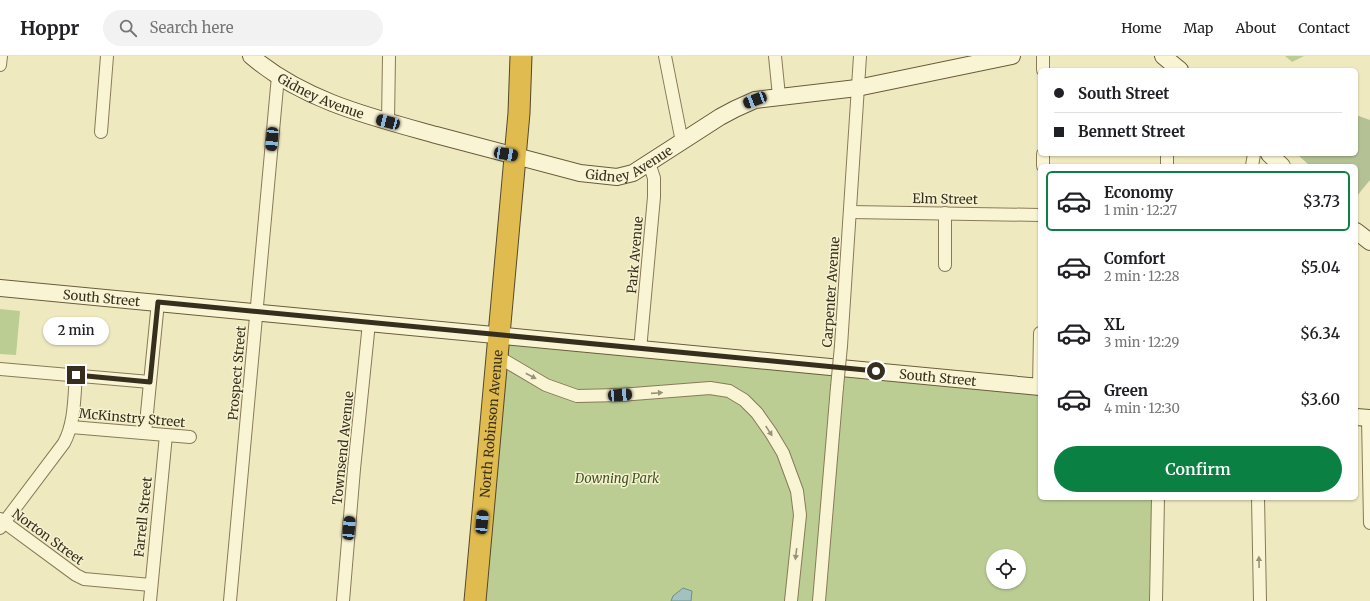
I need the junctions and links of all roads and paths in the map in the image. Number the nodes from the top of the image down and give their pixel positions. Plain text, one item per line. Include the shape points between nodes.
1 (1, 56) edge
2 (107, 56) edge
3 (251, 56) edge
4 (389, 56) edge
5 (520, 56) edge
6 (665, 56) edge
7 (775, 56) edge
8 (860, 56) edge
9 (1012, 56) edge
10 (1043, 56) edge
11 (1167, 60) edge
12 (0, 65) edge
13 (1043, 68) edge
14 (1177, 68) edge
15 (278, 76) junction
16 (858, 88) junction
17 (779, 96) junction
18 (388, 122) junction
19 (101, 132) dead end
20 (682, 142) junction
21 (515, 155) junction
22 (1271, 156) edge
23 (649, 163) junction
24 (1280, 164) edge
25 (850, 212) junction
26 (945, 213) junction
27 (1038, 215) edge
28 (1358, 233) edge
29 (1370, 242) edge
30 (945, 265) dead end
31 (0, 288) edge
32 (158, 302) junction
33 (256, 312) junction
34 (369, 323) junction
35 (500, 334) junction
36 (640, 350) junction
37 (497, 356) junction
38 (0, 369) edge
39 (76, 375) junction
40 (150, 382) junction
41 (1038, 387) edge
42 (1365, 418) edge
43 (71, 427) junction
44 (145, 433) junction
45 (166, 435) junction
46 (190, 437) dead end
47 (1158, 500) edge
48 (1258, 500) edge
49 (1, 523) edge
50 (1370, 523) edge
51 (151, 585) junction
52 (150, 601) edge
53 (230, 601) edge
54 (343, 601) edge
55 (475, 601) edge
56 (791, 601) edge
57 (819, 601) edge
58 (1156, 601) edge
59 (1260, 601) edge

1 - 12 street
2 - 19 street
3 - 15 street, Gidney Avenue
4 - 18 street
5 - 21 highway, North Robinson Avenue
6 - 20 street
7 - 17 street
8 - 16 street, Carpenter Avenue
9 - 16 street, Gidney Avenue
10 - 13 street
11 - 14 street
15 - 18 street, Gidney Avenue via 320,99 364,116
15 - 33 street, Prospect Street
16 - 17 street, Gidney Avenue
16 - 25 street, Carpenter Avenue
17 - 20 street, Gidney Avenue via 755,100 734,108
18 - 21 street, Gidney Avenue
20 - 23 street, Gidney Avenue
21 - 23 street, Gidney Avenue via 580,174 601,177 633,173
21 - 35 highway, North Robinson Avenue
22 - 24 street
23 - 36 street, Park Avenue via 654,178 654,197
25 - 26 street, Elm Street
25 - 57 street, Carpenter Avenue, bridge
26 - 27 street, Elm Street
26 - 30 street
28 - 29 street
31 - 32 street, South Street
32 - 33 street, South Street
32 - 40 street
33 - 34 street, South Street
33 - 53 street, Prospect Street
34 - 35 street, South Street
34 - 54 street, Townsend Avenue
35 - 36 street, South Street
35 - 37 highway, North Robinson Avenue
36 - 41 street, South Street
37 - 55 highway, North Robinson Avenue
37 -> 56 street via 546,385 577,396 710,388 729,391 744,400 771,433 783,454 797,491 800,515
38 - 39 street
39 - 40 street
39 - 43 street
40 - 44 street
42 - 50 street
43 - 44 street, McKinstry Street
43 - 49 street via 64,442
44 - 45 street, McKinstry Street
45 - 46 street, McKinstry Street
45 - 51 street, Farrell Street
47 - 58 street
59 -> 48 street
49 - 51 street, Norton Street via 84,579
51 - 52 street, Farrell Street

